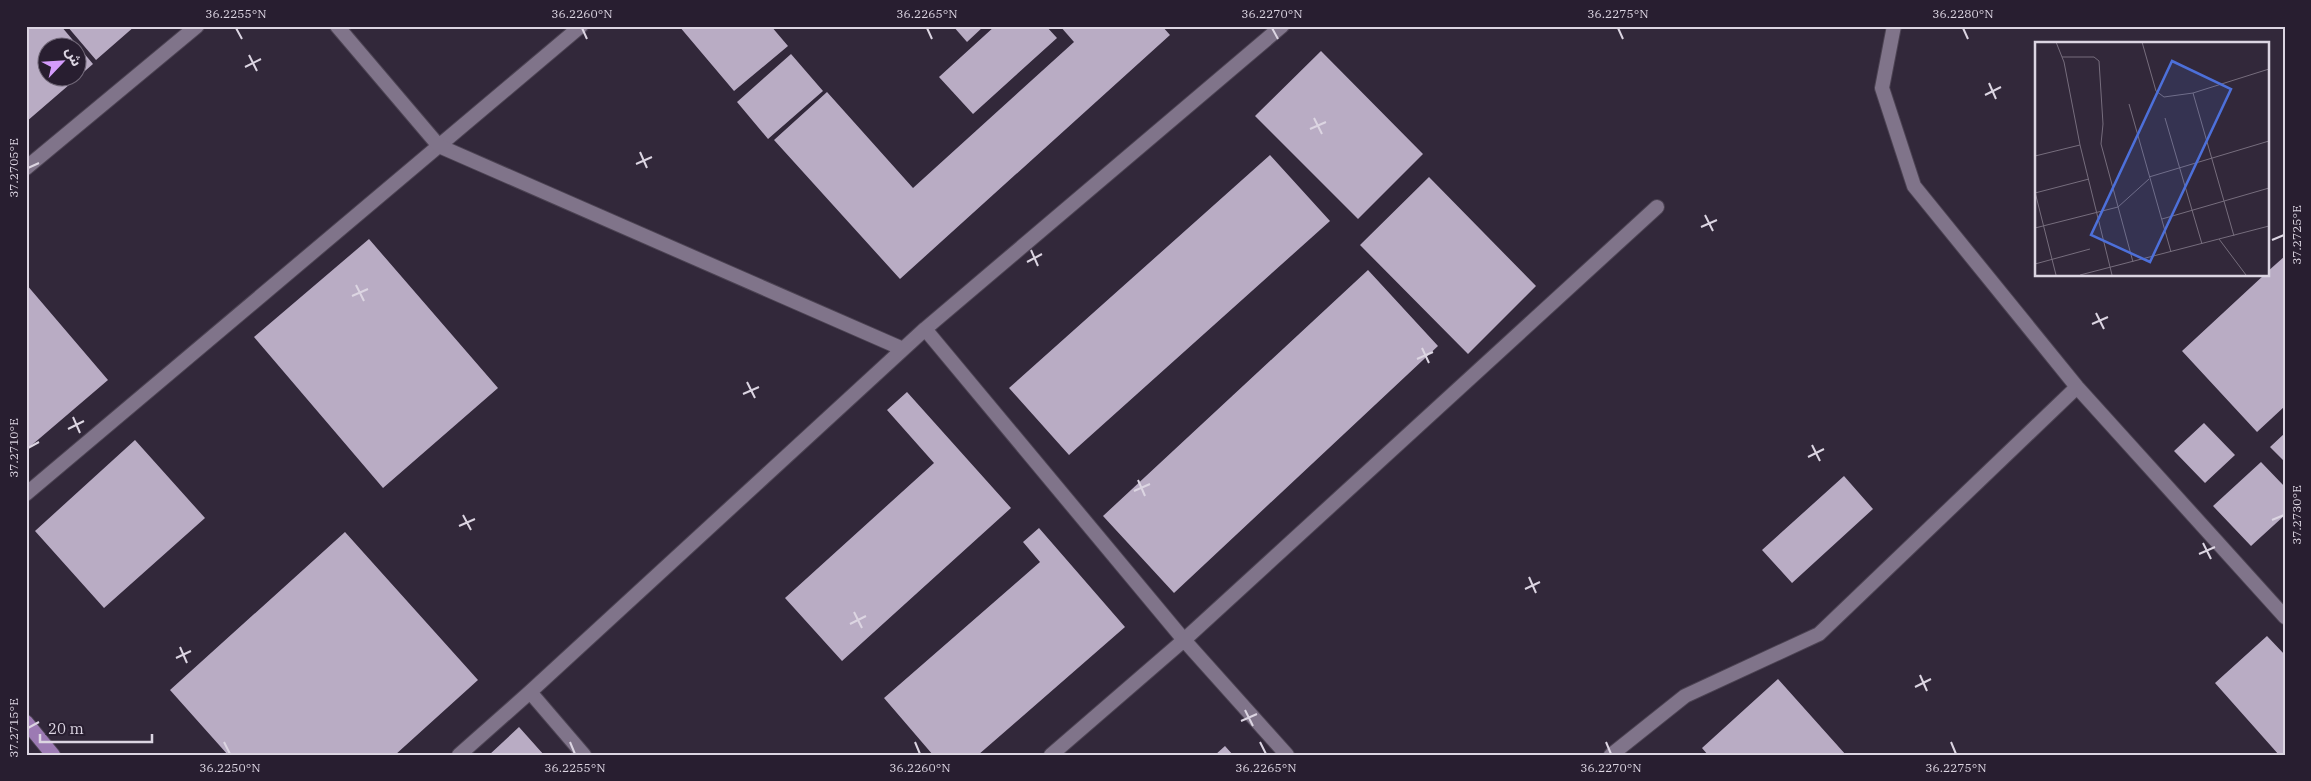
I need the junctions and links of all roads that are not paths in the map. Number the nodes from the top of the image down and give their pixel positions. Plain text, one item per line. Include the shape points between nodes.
1 (197, 26) edge
2 (337, 26) edge
3 (581, 26) edge
4 (1282, 26) edge
5 (1894, 26) edge
6 (439, 146) junction
7 (26, 168) edge
8 (1657, 207) dead end
9 (925, 328) junction
10 (904, 349) junction
11 (2077, 387) junction
12 (26, 494) edge
13 (2285, 617) edge
14 (1184, 640) junction
15 (530, 692) junction
16 (26, 722) edge
17 (53, 755) edge
18 (459, 755) edge
19 (584, 755) edge
20 (1052, 755) edge
21 (1287, 755) edge
22 (1611, 755) edge

1 - 7 street
2 - 6 street
3 - 6 street
4 - 9 street
5 - 11 street via 1882,88 1914,186
6 - 10 street
6 - 12 street
8 - 14 street
9 - 10 street
9 - 14 street
10 - 15 street
11 - 13 street
11 - 22 street via 1819,634 1685,696
14 - 20 street
14 - 21 street
15 - 18 street
15 - 19 street
16 - 17 main road

